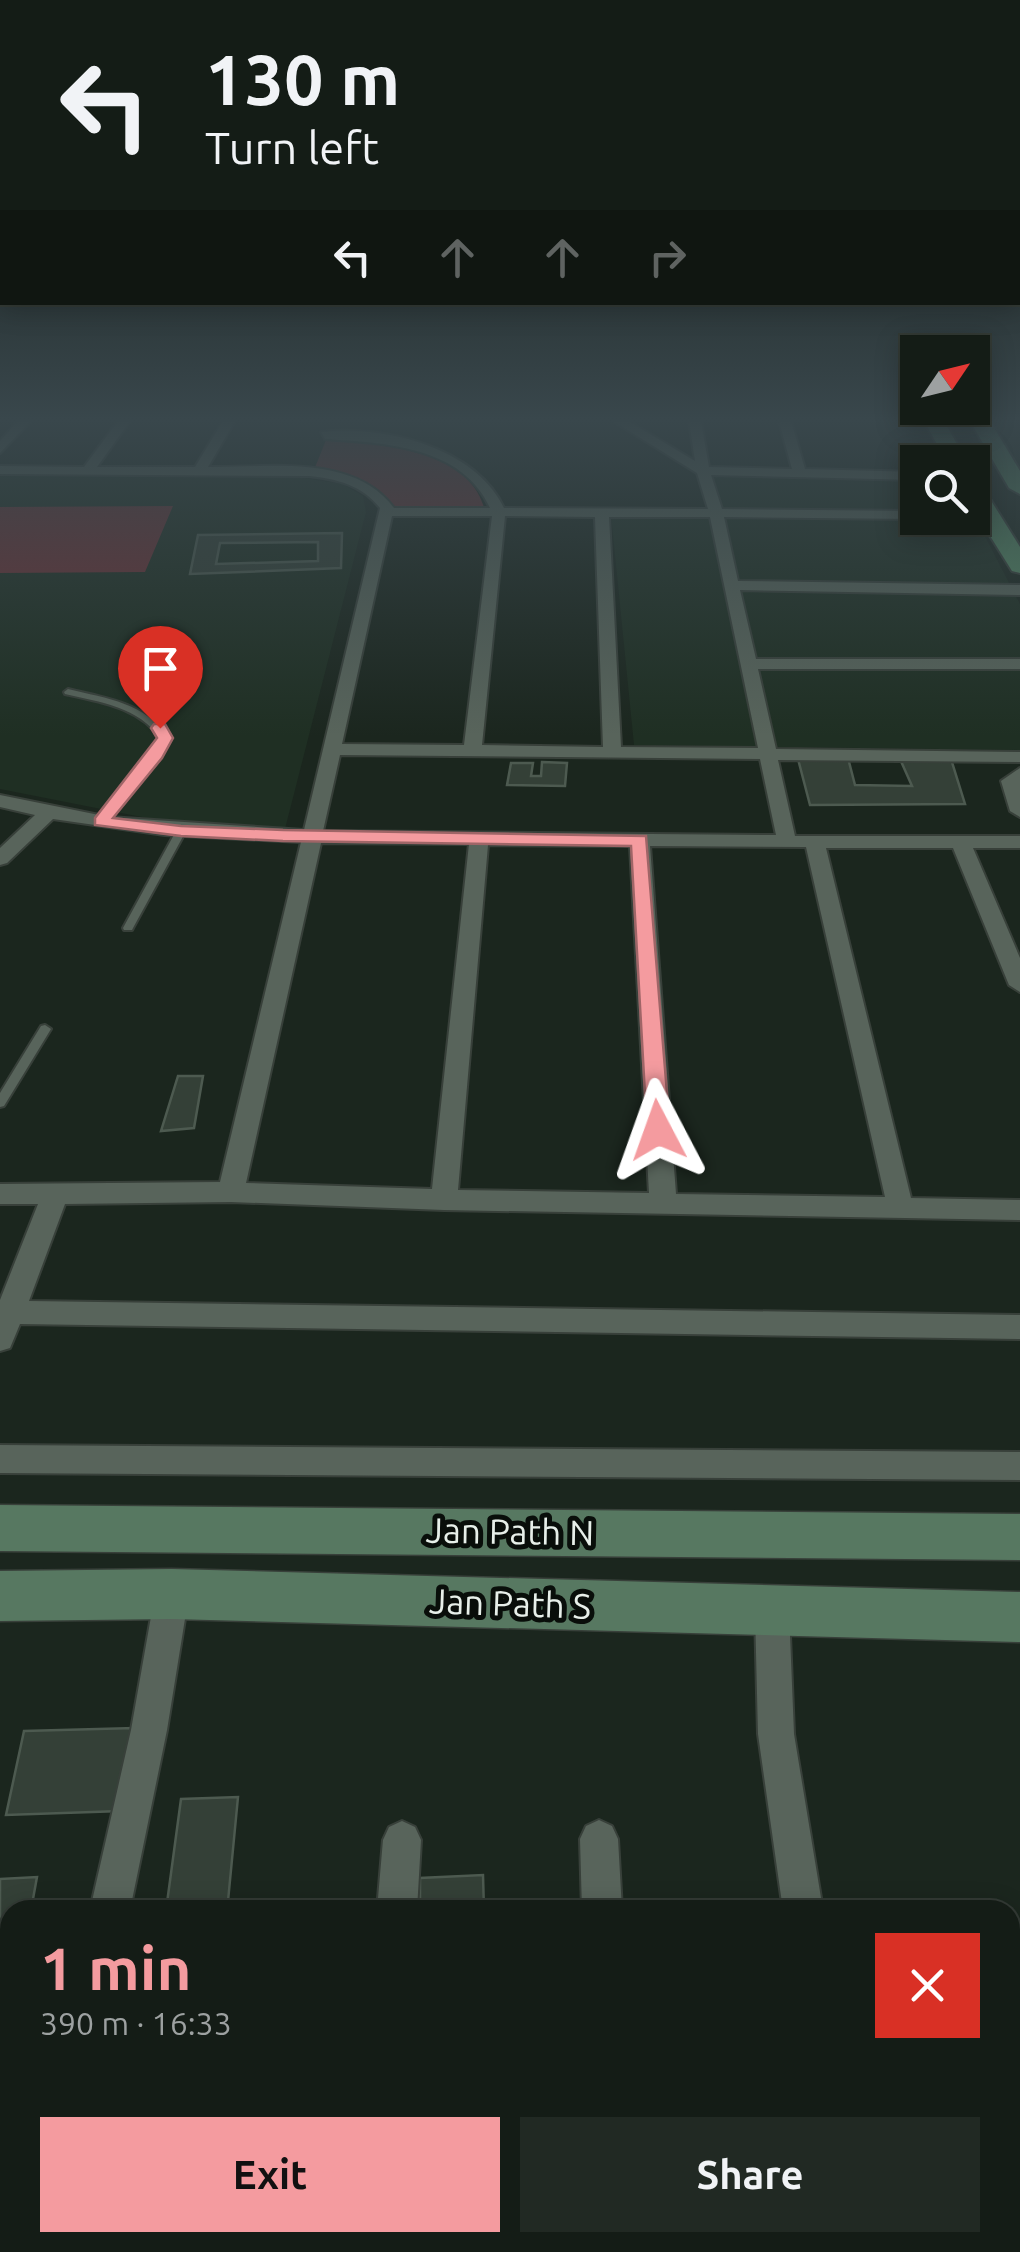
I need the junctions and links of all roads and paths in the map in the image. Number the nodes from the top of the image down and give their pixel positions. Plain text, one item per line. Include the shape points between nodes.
1 (383, 526) edge
2 (497, 526) edge
3 (603, 526) edge
4 (719, 526) edge
5 (990, 527) edge
6 (1020, 566) edge
7 (730, 585) junction
8 (1020, 590) edge
9 (747, 664) junction
10 (1020, 664) edge
11 (68, 692) dead end
12 (332, 749) junction
13 (472, 753) junction
14 (612, 753) junction
15 (768, 753) junction
16 (1020, 757) edge
17 (1020, 774) edge
18 (0, 801) edge
19 (1020, 810) edge
20 (47, 814) junction
21 (101, 822) junction
22 (181, 831) junction
23 (314, 836) junction
24 (479, 838) junction
25 (640, 840) junction
26 (787, 842) junction
27 (961, 842) junction
28 (1020, 842) edge
29 (815, 843) junction
30 (0, 859) edge
31 (128, 928) dead end
32 (1020, 985) edge
33 (45, 1029) dead end
34 (0, 1103) edge
35 (231, 1192) junction
36 (0, 1194) edge
37 (55, 1195) junction
38 (444, 1200) junction
39 (663, 1203) junction
40 (900, 1206) junction
41 (1020, 1210) edge
42 (4, 1321) edge
43 (1020, 1327) edge
44 (0, 1459) edge
45 (1020, 1466) edge
46 (0, 1528) edge
47 (1020, 1537) edge
48 (172, 1594) junction
49 (0, 1596) edge
50 (772, 1611) junction
51 (1020, 1617) edge
52 (599, 1839) dead end
53 (402, 1840) dead end
54 (112, 1900) edge
55 (399, 1900) edge
56 (602, 1900) edge
57 (801, 1900) edge

1 - 12 street
2 - 13 street
3 - 14 street
4 - 7 street
5 - 6 main road
7 - 8 street
7 - 9 street
9 - 10 street
9 - 15 street
11 - 21 lane via 130,709 150,719 165,738
12 - 13 street
12 - 23 street
13 - 14 street
14 - 15 street
15 - 16 street
15 - 26 street
17 - 19 street via 1010,781
18 - 20 street
20 - 21 street
20 - 30 street
21 - 22 street
22 - 23 street
22 - 31 lane
23 - 24 street
23 - 35 street
24 - 25 street
24 - 38 street
25 - 26 street
25 - 39 street
26 - 29 street
27 - 28 street
27 - 29 street
27 - 32 street
29 - 40 street
33 - 34 lane
35 - 37 street
35 - 38 street
36 - 37 street
37 - 42 street
38 - 39 street
39 - 40 street
40 - 41 street
42 - 43 street
44 - 45 street
46 - 47 main road, Jan Path N
48 - 49 main road, Jan Path S
48 - 50 main road, Jan Path S
48 - 54 street
50 - 51 main road, Jan Path S
50 - 57 street via 776,1734
52 - 56 street
53 - 55 street

